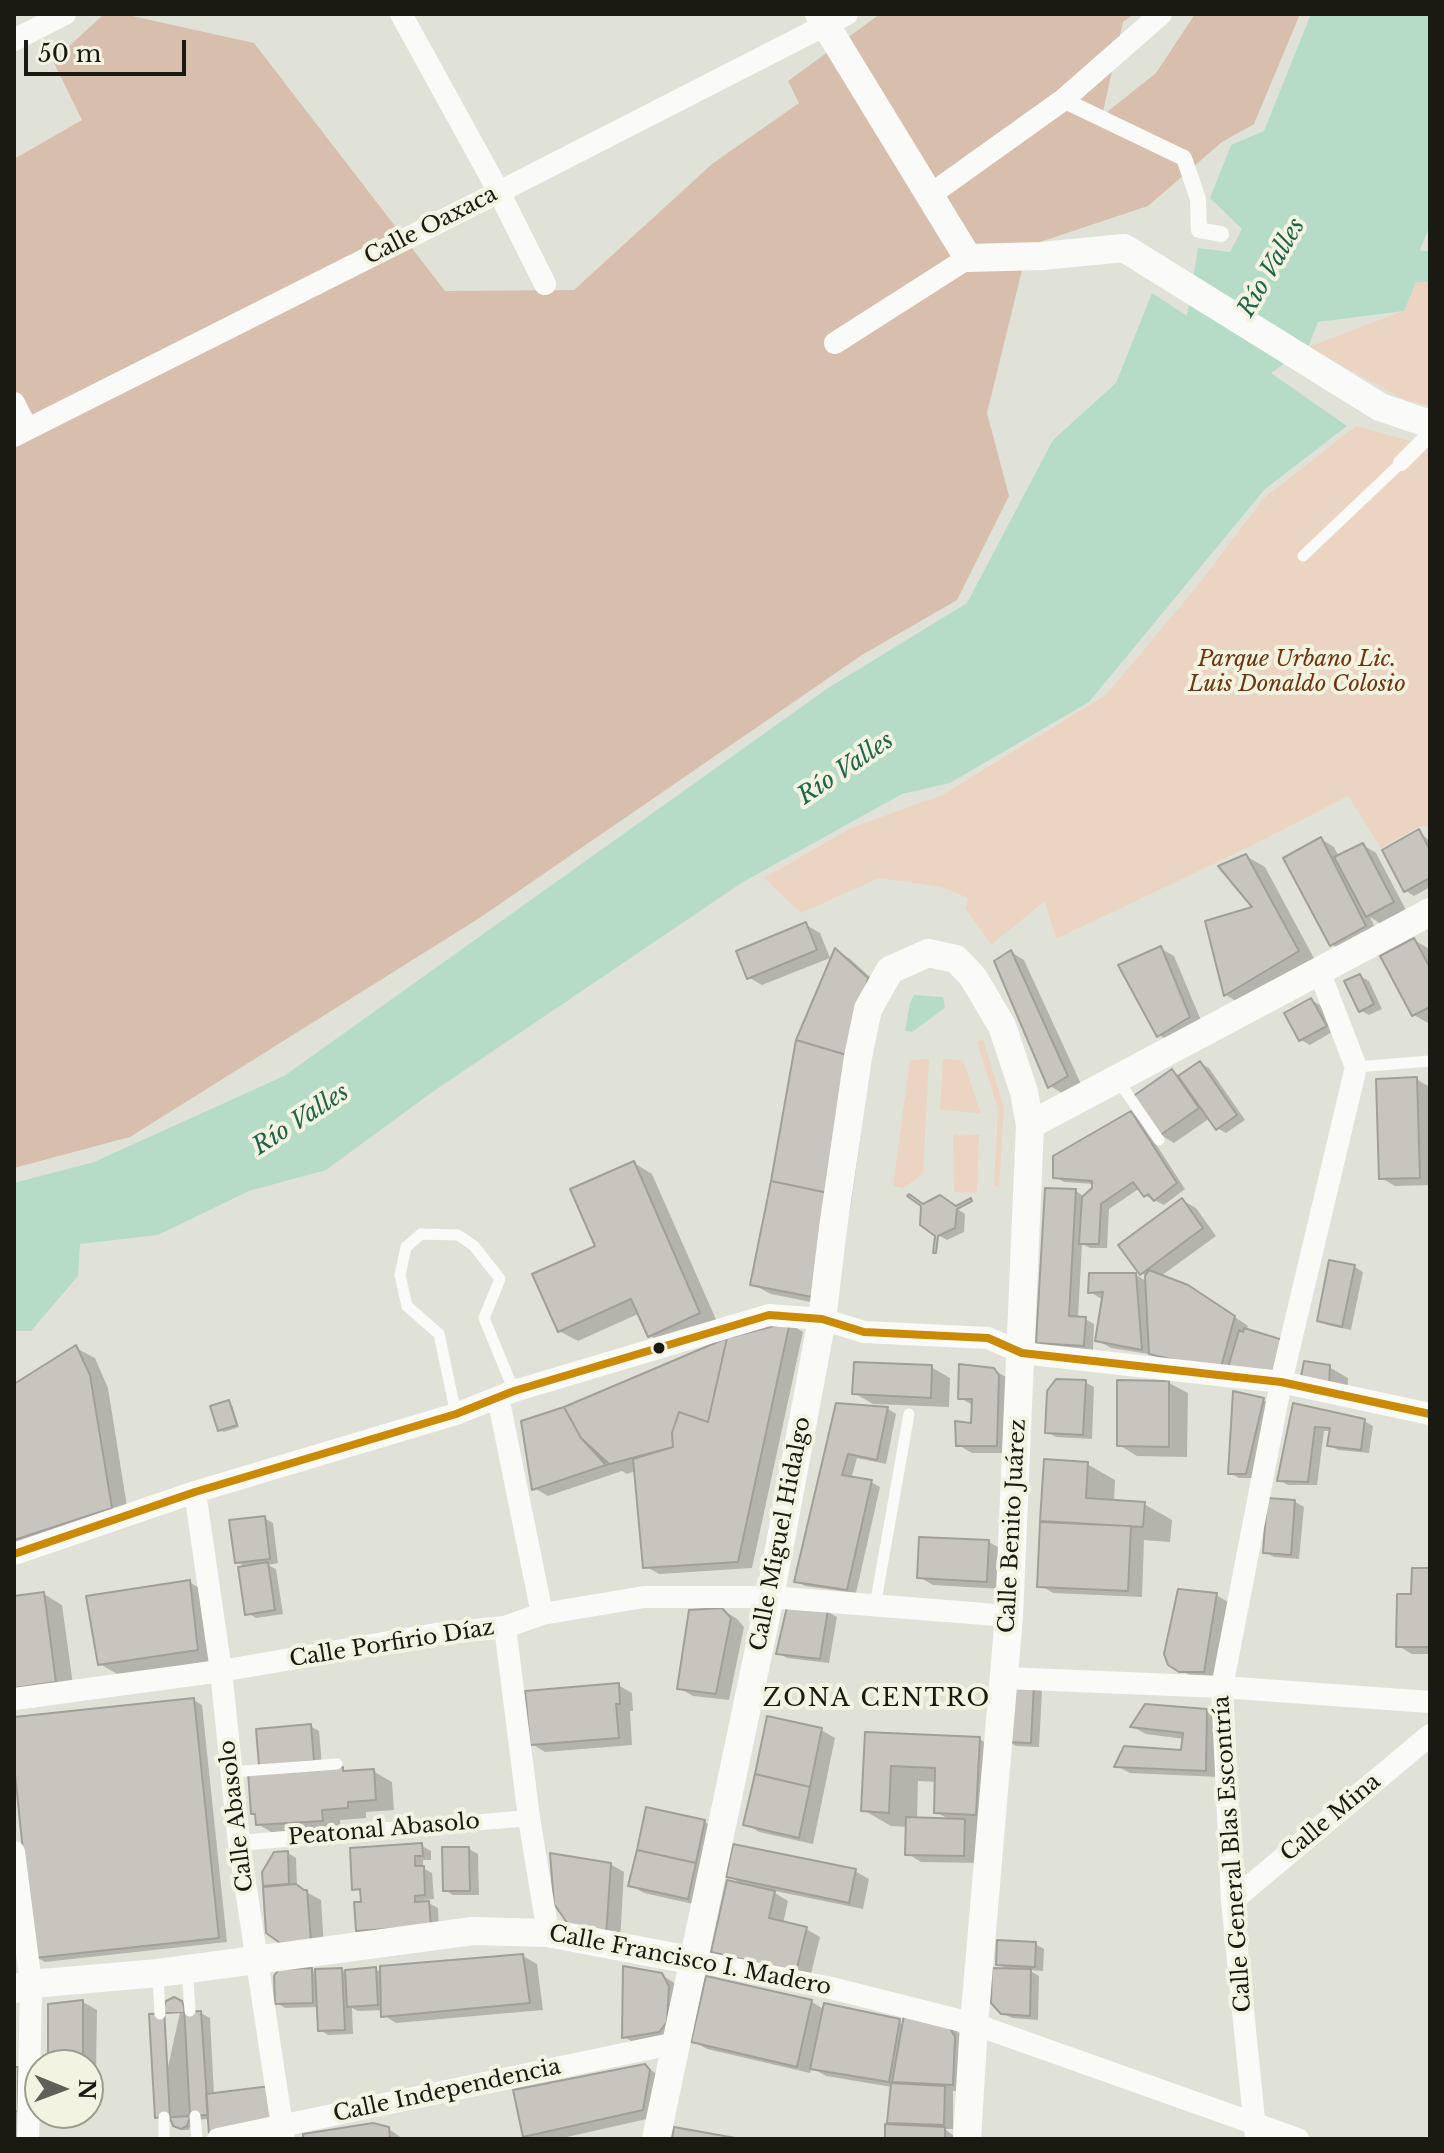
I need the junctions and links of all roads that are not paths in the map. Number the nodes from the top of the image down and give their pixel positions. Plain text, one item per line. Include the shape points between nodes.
1 (65, 14) edge
2 (401, 14) edge
3 (1161, 14) edge
4 (831, 18) edge
5 (14, 40) edge
6 (1063, 100) junction
7 (499, 192) junction
8 (930, 195) junction
9 (1221, 234) dead end
10 (968, 258) junction
11 (545, 284) dead end
12 (835, 343) dead end
13 (14, 403) edge
14 (1430, 424) edge
15 (20, 432) edge
16 (1430, 434) edge
17 (1401, 463) joint
18 (1303, 556) dead end
19 (1430, 912) edge
20 (928, 953) joint
21 (1319, 971) junction
22 (1430, 1061) edge
23 (1356, 1067) junction
24 (1117, 1078) junction
25 (1030, 1125) junction
26 (1159, 1140) dead end
27 (822, 1319) junction
28 (1022, 1353) junction
29 (1281, 1382) junction
30 (506, 1394) junction
31 (456, 1414) junction
32 (909, 1414) dead end
33 (1430, 1414) edge
34 (195, 1492) junction
35 (14, 1554) edge
36 (770, 1597) junction
37 (875, 1606) junction
38 (542, 1614) junction
39 (1009, 1616) junction
40 (505, 1627) junction
41 (221, 1671) junction
42 (1005, 1678) junction
43 (1222, 1687) junction
44 (14, 1699) edge
45 (1430, 1702) edge
46 (1430, 1735) edge
47 (337, 1764) dead end
48 (231, 1772) junction
49 (529, 1818) junction
50 (239, 1843) junction
51 (14, 1852) edge
52 (1232, 1901) junction
53 (548, 1933) junction
54 (256, 1960) junction
55 (695, 1961) junction
56 (187, 1969) junction
57 (158, 1973) junction
58 (22, 1986) edge
59 (190, 2011) dead end
60 (160, 2014) dead end
61 (974, 2024) junction
62 (676, 2043) junction
63 (195, 2116) dead end
64 (164, 2117) dead end
65 (284, 2132) edge
66 (1256, 2132) edge
67 (28, 2139) edge
68 (164, 2139) edge
69 (197, 2139) edge
70 (218, 2139) edge
71 (656, 2139) edge
72 (967, 2139) edge
73 (1298, 2139) edge

1 - 5 street
2 - 7 street
3 - 6 street
4 - 7 street, Calle Oaxaca
4 - 8 street
6 - 8 street
6 - 9 street via 1184,158 1198,199 1199,230
7 - 11 street
7 - 15 street, Calle Oaxaca
8 - 10 street
10 - 12 street
10 - 14 street via 1124,248 1380,407
13 - 15 street
16 - 17 street
17 - 18 lane
19 - 21 street
20 - 25 street, Calle Benito Juárez via 956,959 995,1014 1024,1092
20 - 27 street, Calle Miguel Hidalgo via 890,970 868,1009
21 - 23 street
21 - 24 street
22 - 23 lane
23 - 29 street, Calle General Blas Escontría
24 - 25 street
24 - 26 lane
25 - 28 street, Calle Benito Juárez
27 - 28 street via 864,1332 988,1338
27 - 30 street via 769,1315
27 - 36 street, Calle Miguel Hidalgo
28 - 29 street
28 - 39 street, Calle Benito Juárez
29 - 33 street
29 - 43 street, Calle General Blas Escontría
30 - 31 street
30 - 31 lane via 484,1318 500,1279 458,1235 421,1234 406,1247 400,1275 407,1306 439,1334
30 - 38 street
31 - 34 street
32 - 37 lane
34 - 35 street
34 - 41 street, Calle Abasolo
36 - 37 street, Calle Porfirio Díaz
36 - 38 street, Calle Porfirio Díaz via 644,1597
36 - 55 street, Calle Miguel Hidalgo
37 - 39 street, Calle Porfirio Díaz
38 - 40 street, Calle Porfirio Díaz
39 - 42 street, Calle Benito Juárez
40 - 41 street, Calle Porfirio Díaz
40 - 49 street
41 - 44 street, Calle Porfirio Díaz
41 - 48 street, Calle Abasolo
42 - 43 street
42 - 61 street, Calle Benito Juárez
43 - 45 street
43 - 52 street, Calle General Blas Escontría
46 - 52 street, Calle Mina
47 - 48 lane
48 - 50 street, Calle Abasolo
49 - 50 street, Peatonal Abasolo
49 - 53 street
50 - 54 street, Calle Abasolo
51 - 58 street
52 - 66 street, Calle General Blas Escontría
53 - 54 street, Calle Francisco I. Madero via 473,1931
53 - 55 street, Calle Francisco I. Madero
54 - 56 street, Calle Francisco I. Madero
54 - 65 street, Calle Abasolo
55 - 61 street, Calle Francisco I. Madero
55 - 62 street, Calle Miguel Hidalgo
56 - 57 street, Calle Francisco I. Madero
56 - 59 lane
57 - 58 street, Calle Francisco I. Madero
57 - 60 lane
58 - 67 street
61 - 66 street, Calle Francisco I. Madero
61 - 72 street, Calle Benito Juárez
62 - 65 street, Calle Independencia
62 - 71 street, Calle Miguel Hidalgo
63 - 69 lane
64 - 68 lane
65 - 70 street, Calle Independencia
66 - 73 street, Calle Francisco I. Madero

